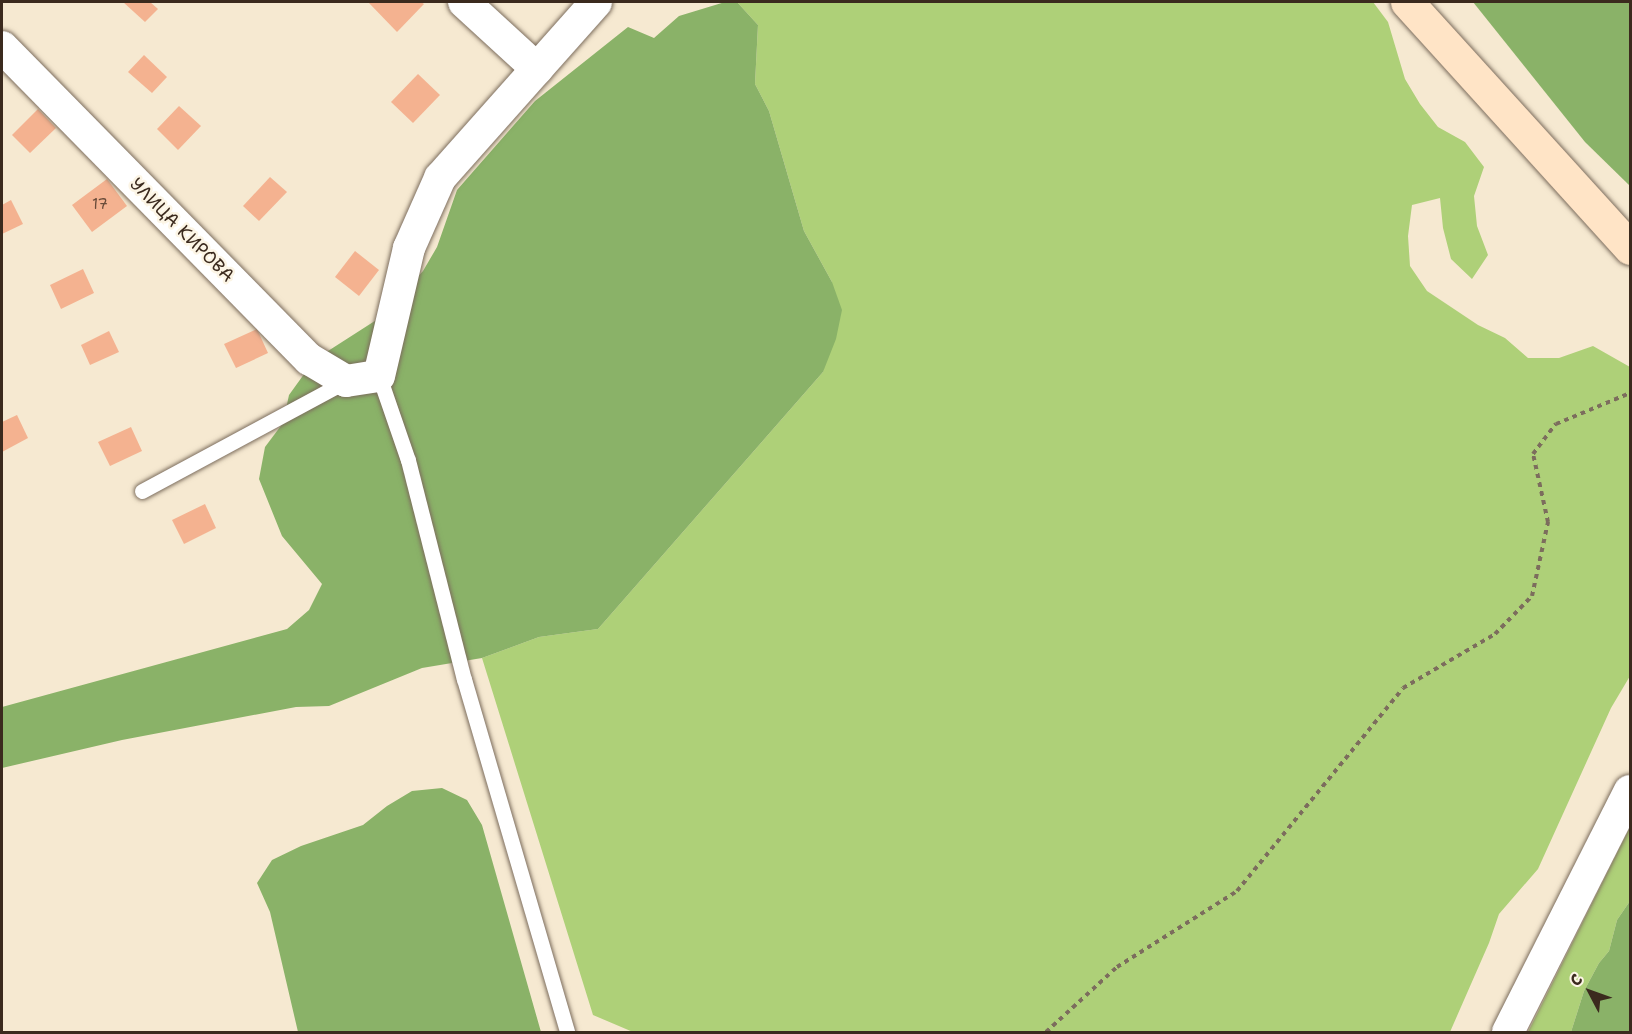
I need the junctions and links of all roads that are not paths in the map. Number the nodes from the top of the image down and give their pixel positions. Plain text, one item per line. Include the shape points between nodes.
1 (464, 2) edge
2 (596, 2) edge
3 (1407, 2) edge
4 (2, 47) edge
5 (537, 69) junction
6 (1630, 248) edge
7 (379, 376) junction
8 (346, 381) junction
9 (142, 491) dead end
10 (1630, 791) edge
11 (567, 1032) edge
12 (1508, 1032) edge

1 - 5 street
2 - 5 street
3 - 6 street
4 - 8 street, УЛИЦА КИРОВА via 309,360
5 - 7 street via 440,178 409,248
7 - 8 street
7 - 11 lane via 408,460 464,679
8 - 9 lane
10 - 12 street

